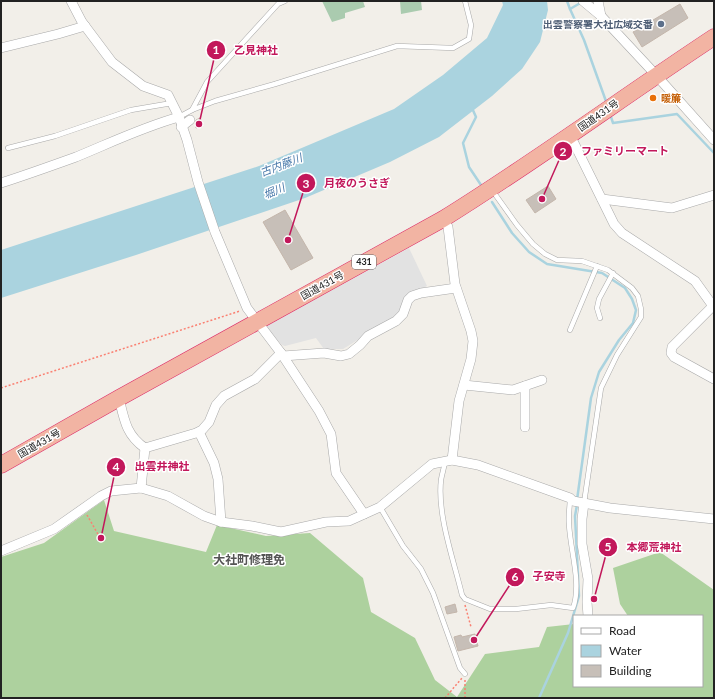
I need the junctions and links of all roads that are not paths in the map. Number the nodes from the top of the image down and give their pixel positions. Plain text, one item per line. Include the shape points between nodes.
1 (71, 1) edge
2 (285, 1) edge
3 (465, 1) edge
4 (599, 2) edge
5 (586, 4) edge
6 (601, 16) junction
7 (85, 26) junction
8 (714, 37) edge
9 (1, 48) edge
10 (656, 75) junction
11 (172, 103) junction
12 (192, 110) junction
13 (179, 117) junction
14 (190, 120) dead end
15 (181, 127) junction
16 (570, 135) junction
17 (714, 140) edge
18 (8, 148) dead end
19 (1, 183) edge
20 (492, 189) junction
21 (714, 195) edge
22 (602, 199) junction
23 (443, 219) junction
24 (597, 266) junction
25 (613, 273) junction
26 (456, 288) junction
27 (600, 318) dead end
28 (256, 321) junction
29 (570, 330) dead end
30 (282, 354) junction
31 (714, 379) edge
32 (542, 380) dead end
33 (464, 385) junction
34 (525, 386) junction
35 (119, 398) junction
36 (525, 427) dead end
37 (199, 432) junction
38 (145, 448) junction
39 (448, 461) junction
40 (1, 465) edge
41 (141, 488) junction
42 (572, 499) junction
43 (583, 502) junction
44 (380, 506) junction
45 (364, 514) junction
46 (714, 519) edge
47 (221, 522) junction
48 (1, 551) edge
49 (588, 615) edge
50 (465, 674) road end

1 - 7 street
2 - 12 lane via 278,4 207,82
3 - 12 lane via 471,25 469,39 453,48 397,46
4 - 5 street
4 - 6 street
5 - 6 street
6 - 10 street
7 - 9 street
7 - 11 street via 112,62 143,86 168,95
8 - 10 highway, 国道431号 / 431
10 - 16 highway, 国道431号 / 431
10 - 17 street
11 - 13 street
11 - 18 lane via 131,110 55,136
12 - 13 lane
13 - 15 street
13 - 19 street via 159,122
14 - 15 street
15 - 28 street via 215,232 247,308
16 - 20 highway, 国道431号 / 431
16 - 22 street
20 - 23 highway, 国道431号 / 431
20 - 24 lane via 516,225 545,254 557,260 582,261
21 - 22 street via 672,208
22 - 31 street via 614,224 622,233 695,281 713,306 672,347 670,353
23 - 26 street via 448,227
23 - 28 highway, 国道431号 / 431
24 - 25 lane
24 - 29 lane
25 - 27 lane via 599,299 597,308
25 - 43 lane via 638,296 640,317 601,388
26 - 30 street via 412,296 403,314 396,321 368,336 349,354
26 - 33 street via 473,341
28 - 30 street
28 - 35 highway, 国道431号 / 431
30 - 37 street via 255,379 224,396 216,405 209,422
30 - 45 street via 331,434 336,473
32 - 34 street
33 - 34 street via 513,390
33 - 39 street
34 - 36 street
35 - 38 street via 125,424 136,442
35 - 40 highway, 国道431号 / 431
37 - 38 street
37 - 47 street via 214,463 218,479
38 - 41 street
39 - 42 street via 478,465
39 - 42 lane via 441,481 444,524 462,596 490,609 551,605 573,608 576,582 568,521
39 - 44 street via 432,464
41 - 47 street via 168,496 204,516
41 - 48 street via 112,491 100,496 57,532
42 - 43 street
43 - 46 street via 610,508
43 - 49 street via 582,544 588,579
44 - 45 street
44 - 50 lane via 403,546 421,568 433,593 460,668
45 - 47 street via 350,521 326,522 281,532

